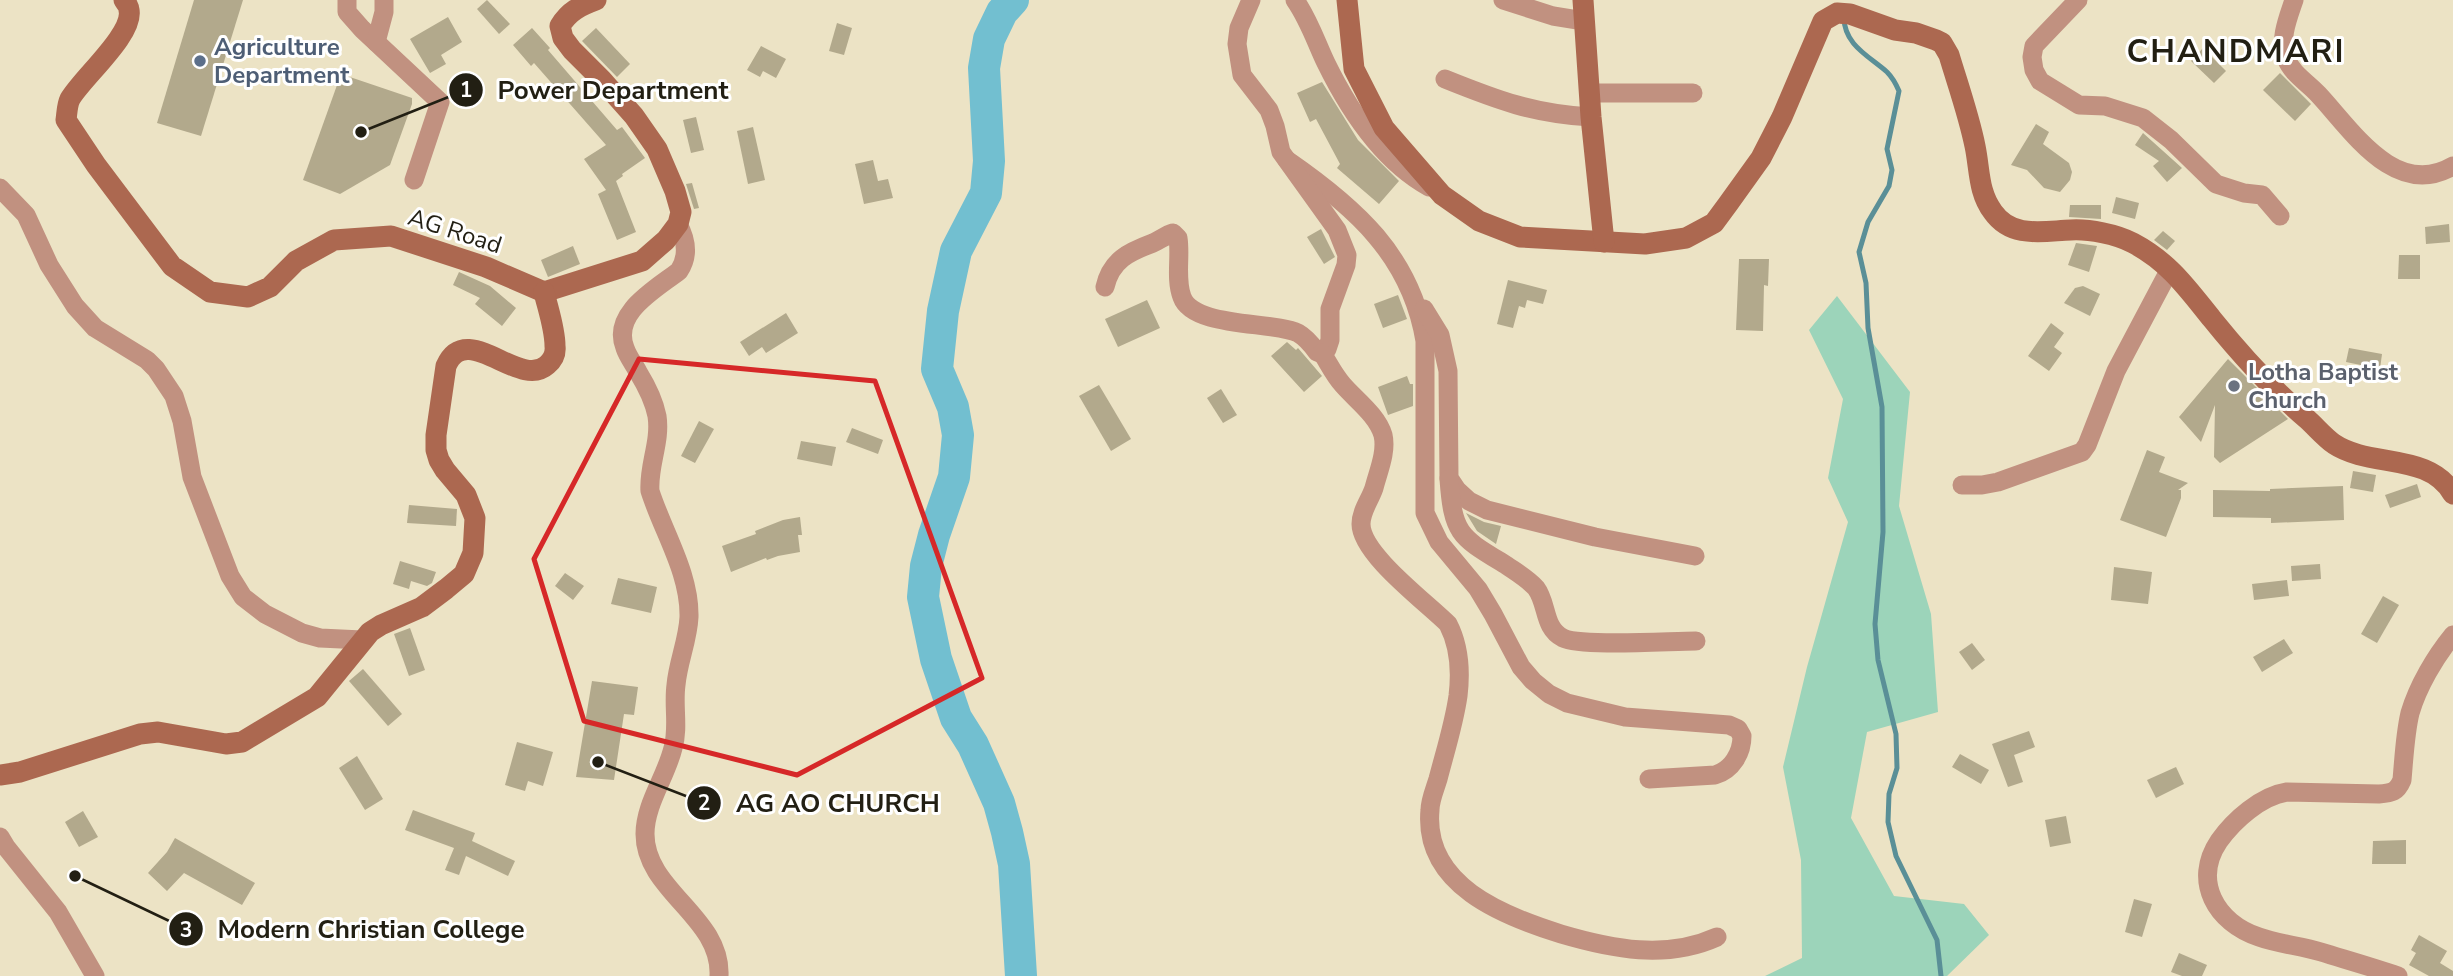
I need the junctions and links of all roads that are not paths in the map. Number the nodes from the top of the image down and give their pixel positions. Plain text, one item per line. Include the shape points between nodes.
1 (124, 0) edge
2 (347, 0) edge
3 (384, 0) edge
4 (596, 0) edge
5 (1251, 0) edge
6 (1295, 0) edge
7 (1347, 0) edge
8 (1503, 0) edge
9 (2078, 0) edge
10 (2294, 0) edge
11 (1583, 10) edge
12 (376, 42) junction
13 (1445, 79) dead end
14 (1589, 93) junction
15 (1693, 93) dead end
16 (1591, 117) junction
17 (1287, 160) junction
18 (2453, 166) edge
19 (414, 180) dead end
20 (0, 188) edge
21 (1442, 195) junction
22 (2280, 216) dead end
23 (678, 224) junction
24 (1604, 242) junction
25 (2170, 269) junction
26 (1406, 282) junction
27 (1105, 287) dead end
28 (544, 292) junction
29 (1322, 353) junction
30 (1449, 478) junction
31 (1962, 485) dead end
32 (2453, 494) edge
33 (1695, 556) dead end
34 (2453, 635) edge
35 (362, 640) junction
36 (1696, 641) dead end
37 (0, 775) edge
38 (1649, 779) dead end
39 (0, 837) edge
40 (1717, 937) dead end
41 (95, 976) edge
42 (719, 976) edge
43 (2398, 976) edge

1 - 28 main road, AG Road via 130,10 127,25 68,102 66,120 172,266 192,280 210,292 248,297 270,287 296,261 334,240 391,236 486,267
2 - 12 street via 347,12
3 - 12 street
4 - 23 main road via 564,19 564,38 634,116 657,149 681,212
5 - 17 street via 1239,28 1239,62 1242,75 1269,110 1280,152
6 - 21 street via 1368,134 1422,184
7 - 21 main road via 1354,69 1384,128
8 - 11 street via 1553,16
9 - 22 street via 2034,46 2034,70 2040,81 2079,105 2105,106 2143,118 2216,184 2263,195
10 - 18 street via 2283,40 2286,58 2349,130 2379,160 2409,173 2440,172
11 - 14 main road
12 - 19 street via 440,102
13 - 16 street via 1538,112
14 - 15 street
14 - 16 main road
16 - 24 main road
17 - 26 street via 1356,212 1387,248
17 - 29 street via 1337,230 1347,255 1330,309 1330,340
20 - 35 street via 26,215 75,306 94,328 147,359 174,396 192,477 230,576 243,597 302,634
21 - 24 main road via 1479,221 1520,237
23 - 28 main road via 642,261
23 - 42 street via 684,236 684,264 634,308 622,327 624,348 645,383 657,416 650,491 688,594 673,749 645,833 649,858 657,872 715,947
24 - 25 main road via 1645,244 1686,237 1714,223 1761,158 1824,21 1838,13 1942,43 1975,146 1980,189 1993,213 2010,228 2037,233 2073,230 2129,241
25 - 31 street via 2126,350 2082,452 1998,482
25 - 32 main road via 2279,395 2336,445 2432,472
26 - 30 street via 1440,335 1448,371
26 - 38 street via 1421,317 1425,341 1425,513 1439,542 1488,605 1521,667 1549,694 1567,703 1625,717 1729,725 1742,736 1738,754 1724,772
27 - 29 street via 1114,264 1126,254 1173,233 1178,237 1180,288 1186,304 1210,317 1296,332
28 - 35 main road via 555,345 546,366 527,371 474,350 450,356 446,366 436,450 445,470 466,495 475,518 473,553 464,574 422,607 381,625
29 - 40 street via 1383,435 1384,451 1363,513 1364,539 1448,624 1460,657 1455,712 1429,810 1436,853 1446,871 1483,903 1523,922 1591,943 1657,951 1696,947
30 - 33 street via 1469,501 1487,510
30 - 36 street via 1457,526 1467,540 1535,587 1555,633 1575,641
34 - 43 street via 2409,716 2399,788 2379,794 2287,792 2268,797 2231,826 2209,863 2211,898 2237,926 2257,937
35 - 37 main road via 317,697 242,742 140,734
39 - 41 street via 58,912

